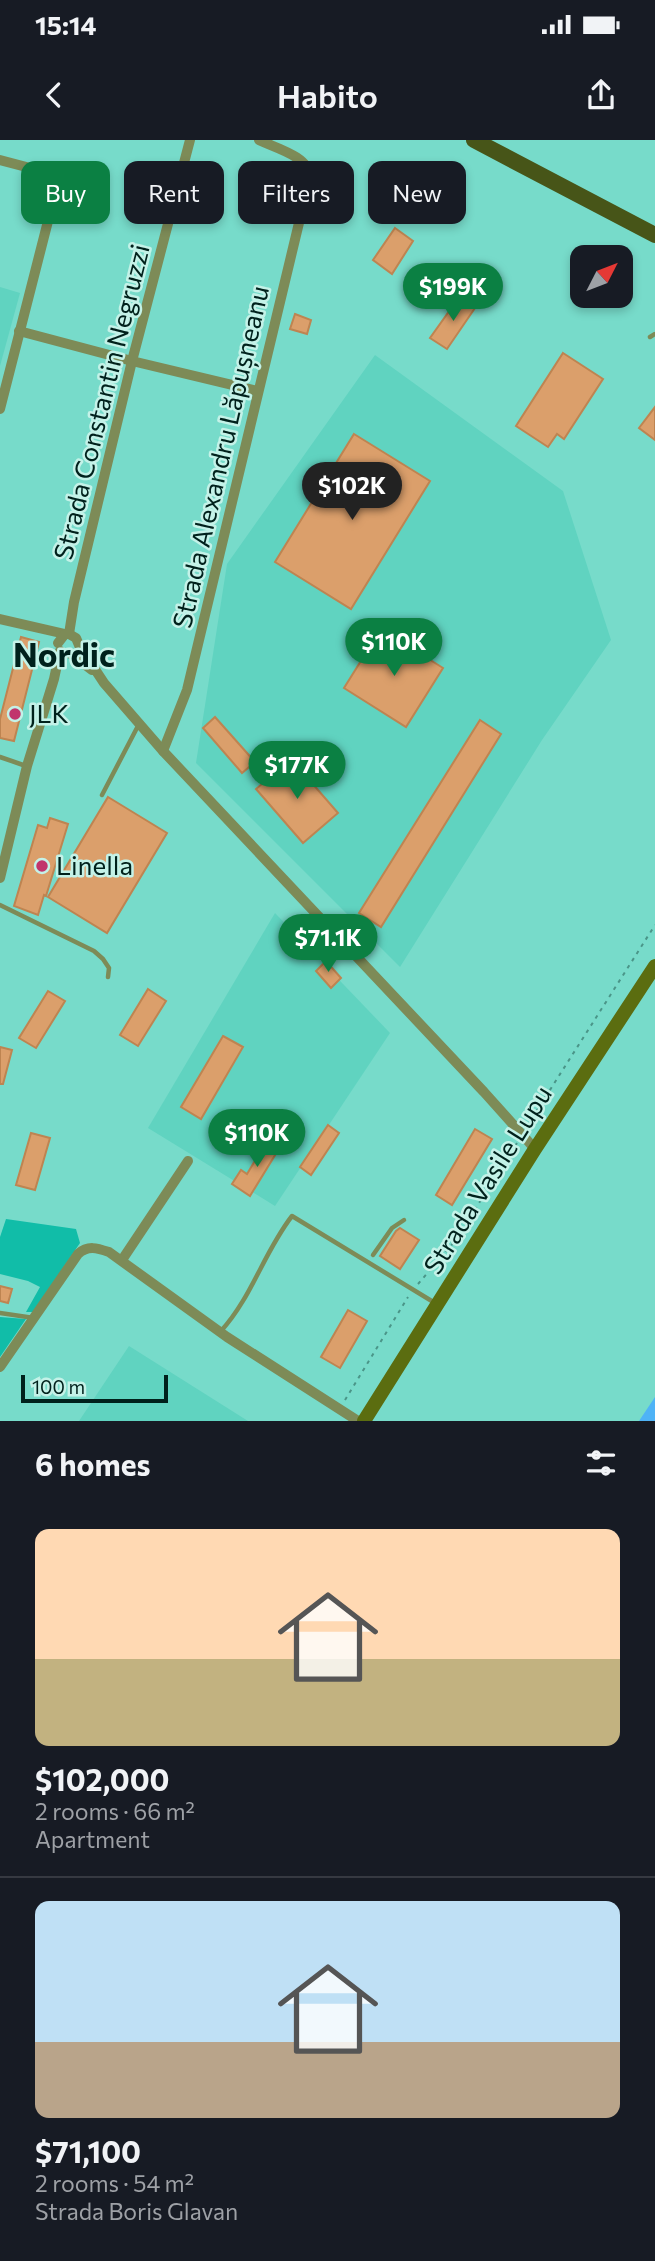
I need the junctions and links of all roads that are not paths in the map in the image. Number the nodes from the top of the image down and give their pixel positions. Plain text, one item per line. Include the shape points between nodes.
1 (190, 140) edge
2 (259, 140) edge
3 (474, 140) edge
4 (0, 160) edge
5 (655, 235) edge
6 (19, 331) junction
7 (132, 361) junction
8 (3, 380) edge
9 (258, 391) junction
10 (0, 409) edge
11 (0, 619) edge
12 (35, 628) junction
13 (67, 634) junction
14 (79, 645) junction
15 (64, 651) junction
16 (98, 675) junction
17 (139, 723) junction
18 (163, 751) junction
19 (0, 757) edge
20 (27, 766) junction
21 (102, 794) dead end
22 (0, 878) edge
23 (0, 905) edge
24 (655, 966) edge
25 (108, 977) dead end
26 (535, 1149) junction
27 (188, 1161) dead end
28 (404, 1220) dead end
29 (373, 1255) dead end
30 (122, 1260) junction
31 (439, 1305) junction
32 (0, 1313) edge
33 (34, 1318) junction
34 (220, 1332) junction
35 (0, 1367) edge
36 (358, 1421) edge
37 (364, 1421) edge

1 - 7 street, Strada Constantin Negruzzi
2 - 9 street, Strada Alexandru Lăpușneanu via 295,157 310,177
3 - 5 main road
4 - 6 street via 56,177
6 - 7 street
6 - 8 street
7 - 9 street
7 - 13 street, Strada Constantin Negruzzi
8 - 10 street
9 - 18 street, Strada Alexandru Lăpușneanu via 187,690
11 - 12 street
12 - 13 street
12 - 15 street
13 - 14 street
13 - 15 street
14 - 15 street
14 - 16 street
15 - 16 street
15 - 20 street
16 - 17 street
17 - 18 street
17 - 21 lane
18 - 26 street
19 - 20 lane
20 - 22 street
23 - 25 lane via 94,951 109,968
24 - 26 main road, Strada Vasile Lupu
26 - 31 main road, Strada Vasile Lupu
27 - 30 street
28 - 29 lane via 392,1228
30 - 33 street via 96,1247 84,1248
30 - 34 street
31 - 34 lane via 292,1216
31 - 37 main road, Strada Vasile Lupu
32 - 33 lane
33 - 35 street
34 - 36 street

